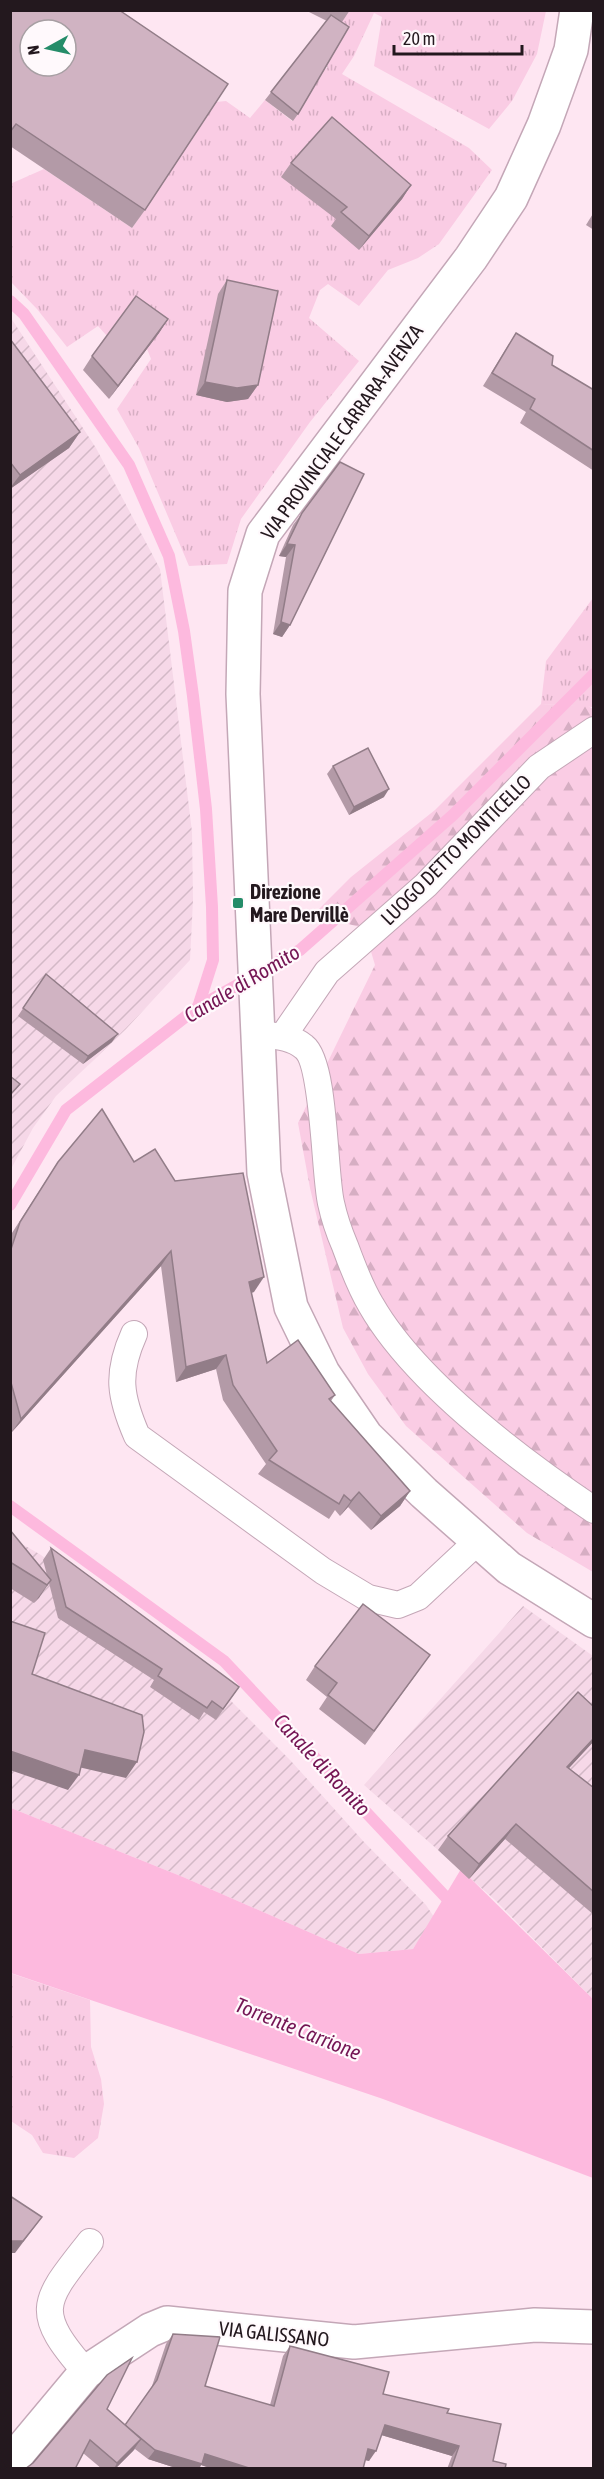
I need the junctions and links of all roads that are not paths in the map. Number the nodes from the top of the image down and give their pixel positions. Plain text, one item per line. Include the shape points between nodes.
1 (577, 10) edge
2 (594, 730) edge
3 (266, 1027) junction
4 (134, 1334) dead end
5 (594, 1510) edge
6 (478, 1541) junction
7 (594, 1621) edge
8 (90, 2242) dead end
9 (594, 2327) edge
10 (86, 2372) junction
11 (10, 2463) edge

1 - 3 main road, VIA PROVINCIALE CARRARA-AVENZA via 565,69 511,198 471,258 263,534 245,591 243,694 254,924
2 - 3 lane, LUOGO DETTO MONTICELLO via 539,767 426,885
3 - 5 lane via 306,1048 316,1070 331,1202 371,1305 423,1372 461,1408
3 - 6 main road, VIA PROVINCIALE CARRARA-AVENZA via 264,1173 291,1307 323,1373 366,1436
4 - 6 lane via 126,1352 122,1388 124,1406 137,1436 323,1571 368,1598 398,1605 418,1597
6 - 7 main road, VIA PROVINCIALE CARRARA-AVENZA via 509,1568
8 - 10 lane via 54,2288 50,2302 50,2320 66,2350
9 - 10 main road, VIA GALISSANO via 536,2325 354,2342 167,2323
10 - 11 main road, VIA GALISSANO

